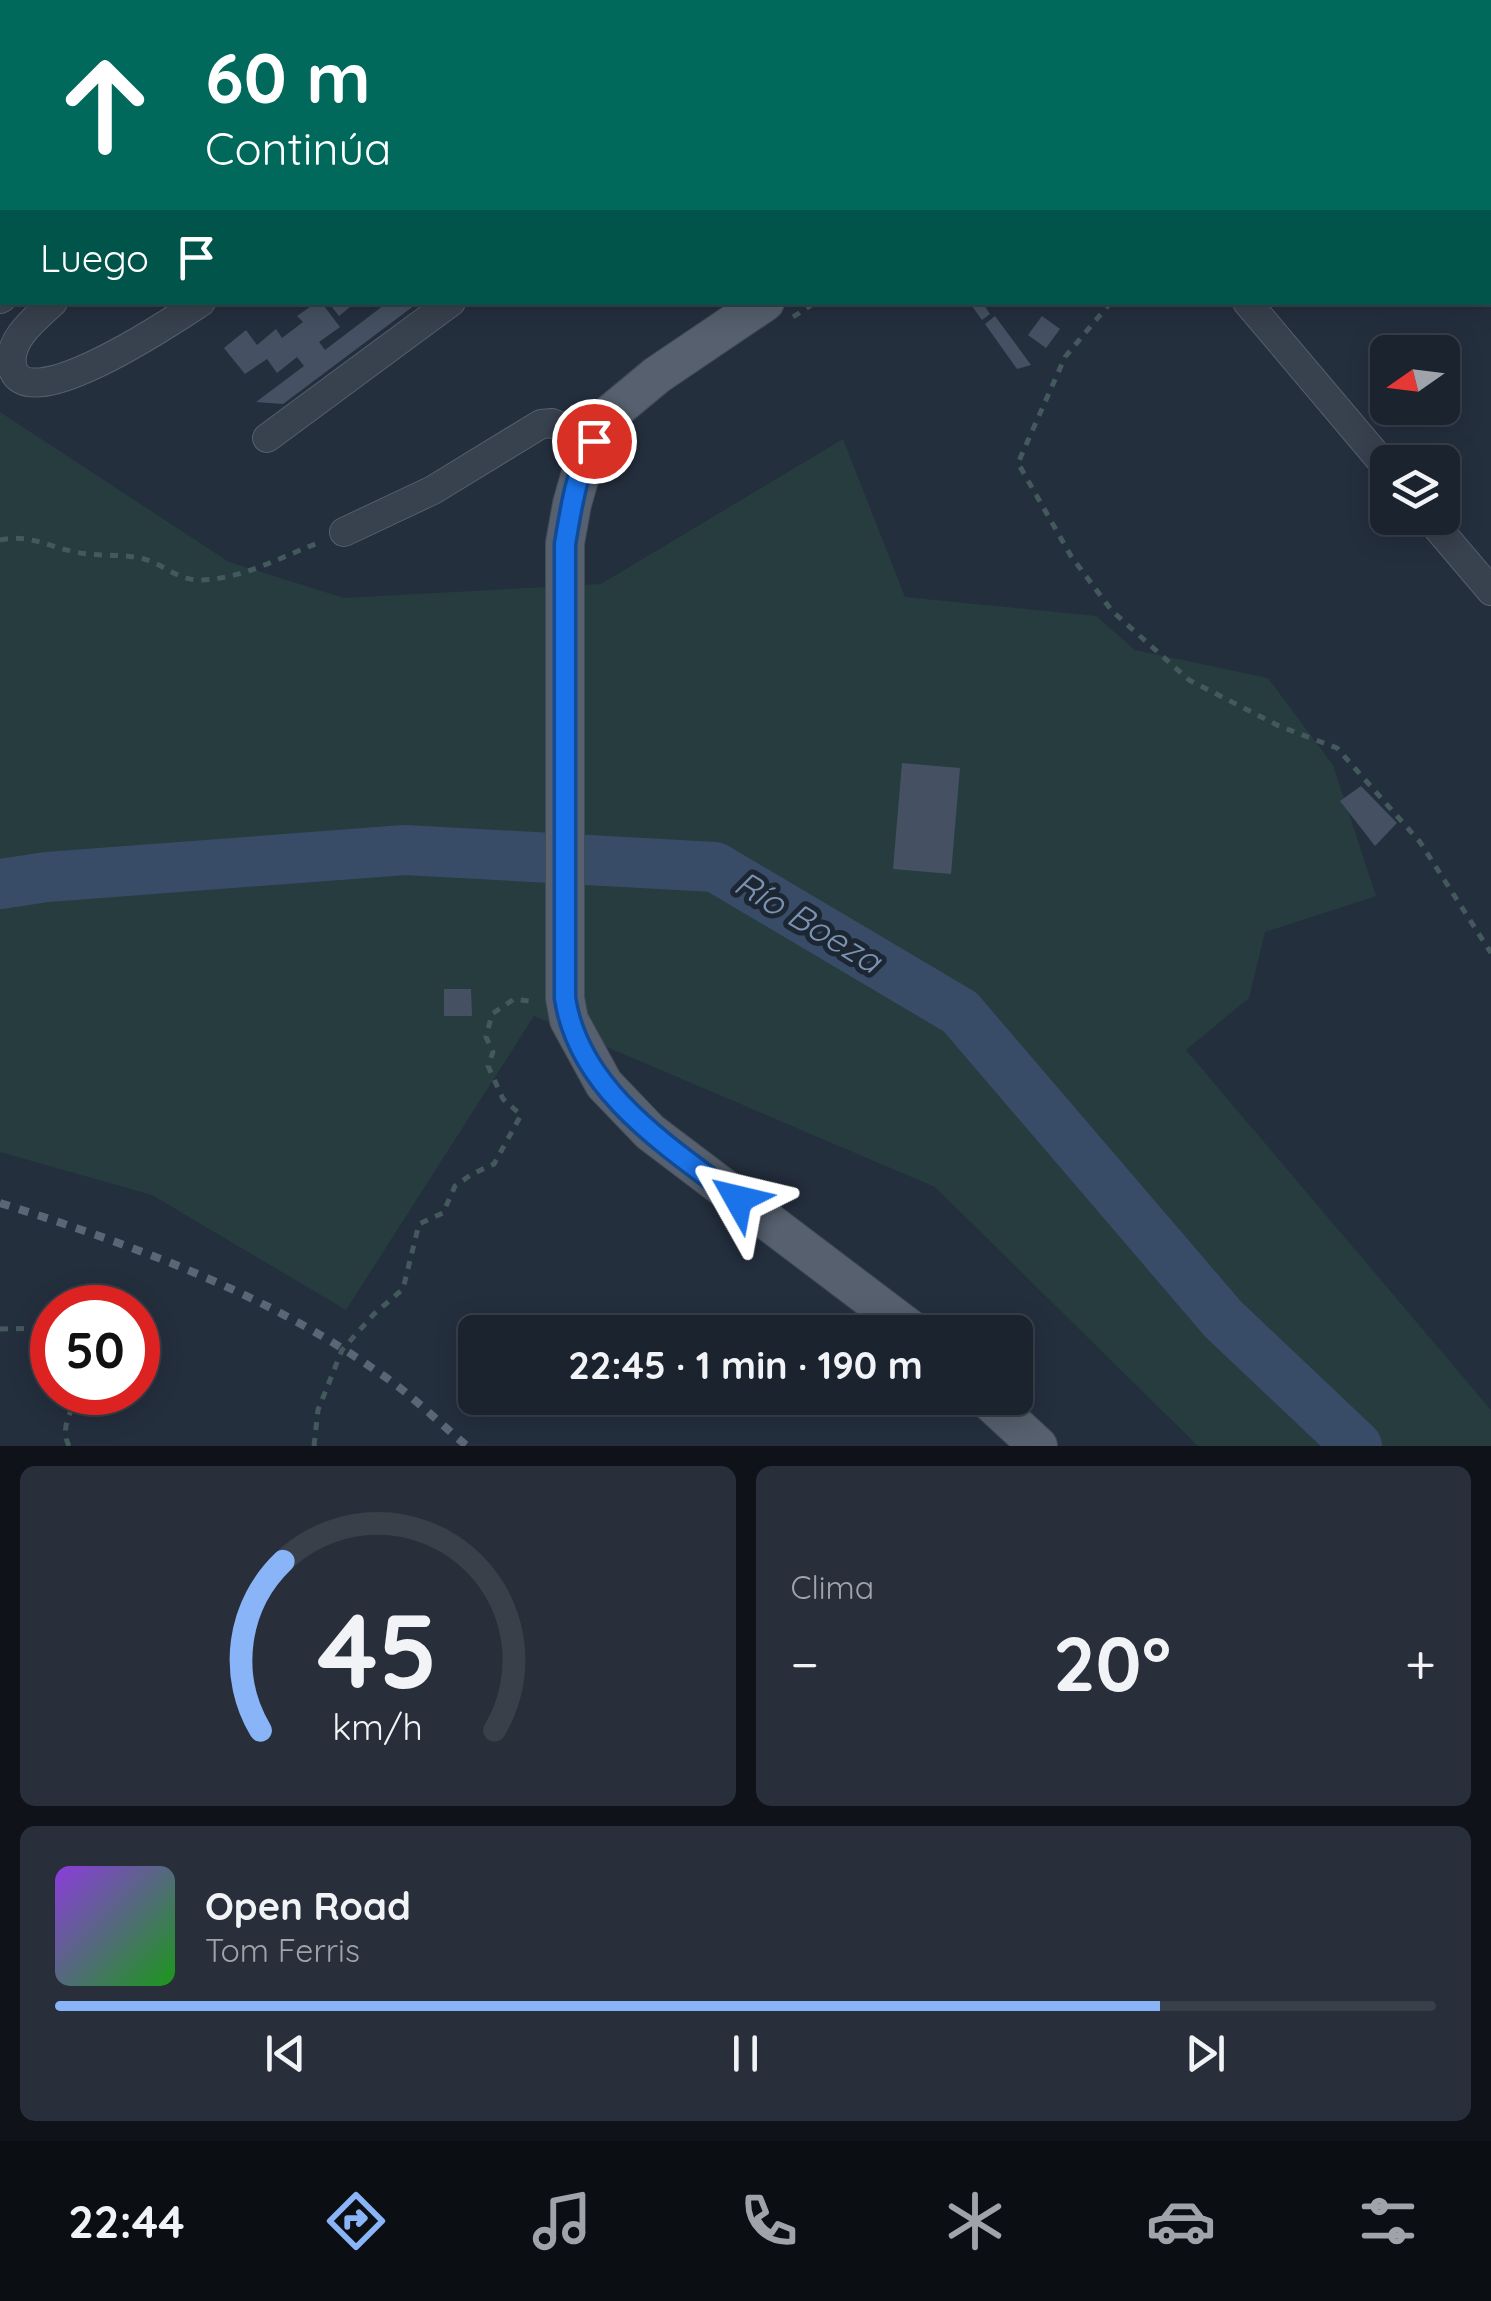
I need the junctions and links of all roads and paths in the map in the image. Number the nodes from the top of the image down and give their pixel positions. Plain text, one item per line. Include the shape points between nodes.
1 (50, 305) edge
2 (197, 305) edge
3 (448, 305) edge
4 (803, 305) edge
5 (1108, 305) edge
6 (1250, 305) edge
7 (776, 311) edge
8 (267, 438) dead end
9 (594, 441) junction
10 (1370, 448) edge
11 (344, 532) joint
12 (1443, 535) edge
13 (0, 540) edge
14 (1491, 591) edge
15 (1491, 953) edge
16 (567, 1009) junction
17 (892, 1315) edge
18 (30, 1328) edge
19 (0, 1329) edge
20 (69, 1415) edge
21 (1004, 1415) edge
22 (69, 1446) edge
23 (314, 1446) edge
24 (1038, 1446) edge

1 - 2 lane via 24,330 11,362 22,380 38,385 125,348
3 - 8 lane
4 - 7 path
5 - 15 path via 1065,357 1018,462 1071,556 1112,610 1189,680 1337,748 1420,842
6 - 10 lane
7 - 9 main road via 657,375 610,414
9 - 11 lane via 541,424 432,490
9 - 16 main road via 565,544
11 - 13 path via 240,574 198,580 146,559 74,552 17,536
12 - 14 lane
16 - 17 main road via 604,1084 650,1132
16 - 23 path via 514,999 492,1014 488,1066 503,1099 522,1115 494,1164 455,1186 442,1213 419,1224 403,1289 342,1350 318,1410
18 - 19 path
20 - 22 path
21 - 24 main road

